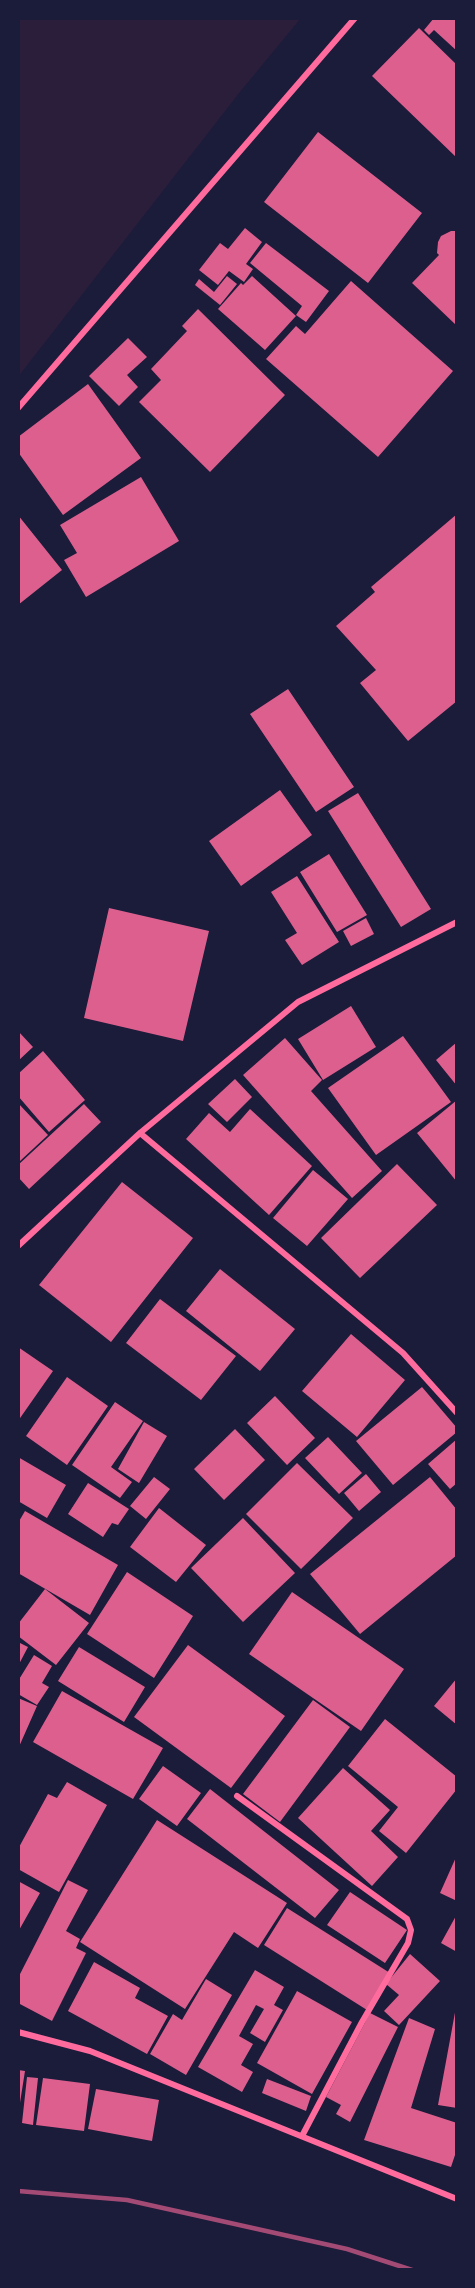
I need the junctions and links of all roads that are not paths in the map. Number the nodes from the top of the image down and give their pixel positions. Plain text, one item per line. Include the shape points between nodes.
1 (355, 18) edge
2 (18, 408) edge
3 (457, 922) edge
4 (140, 1133) junction
5 (18, 1246) edge
6 (457, 1413) edge
7 (237, 1796) dead end
8 (18, 2032) edge
9 (302, 2136) junction
10 (457, 2199) edge

1 - 2 street
3 - 4 street via 298,1002
4 - 5 street
4 - 6 street via 403,1353
7 - 9 street via 407,1919 411,1930 408,1943
8 - 9 street via 90,2051
9 - 10 street

